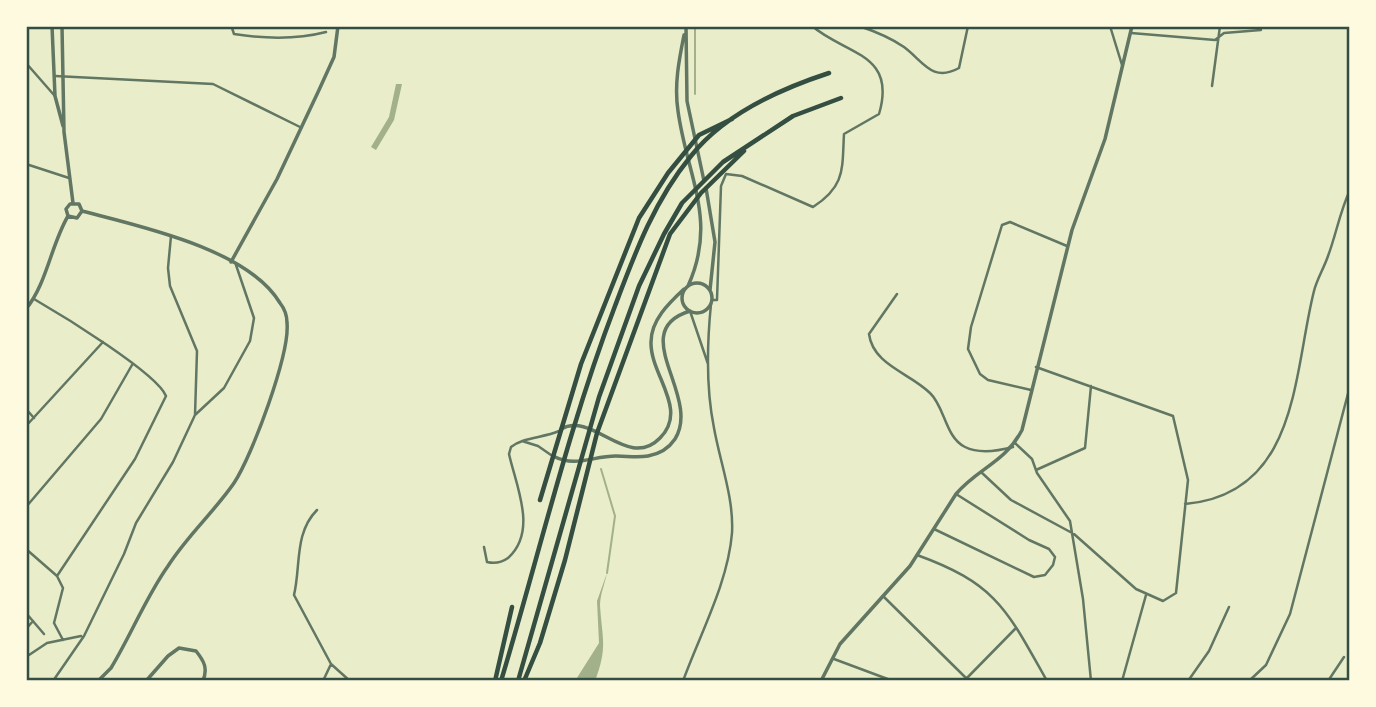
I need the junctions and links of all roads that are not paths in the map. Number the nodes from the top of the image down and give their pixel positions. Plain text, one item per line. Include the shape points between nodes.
1 (52, 26) edge
2 (62, 26) edge
3 (338, 26) edge
4 (686, 26) edge
5 (812, 26) edge
6 (859, 26) edge
7 (968, 26) edge
8 (1110, 26) edge
9 (1132, 26) edge
10 (1220, 26) edge
11 (232, 28) edge
12 (1261, 30) dead end
13 (326, 32) dead end
14 (1130, 33) junction
15 (1219, 37) junction
16 (26, 63) edge
17 (1122, 65) junction
18 (829, 72) dead end
19 (55, 76) junction
20 (64, 77) junction
21 (1212, 86) dead end
22 (55, 96) junction
23 (841, 98) dead end
24 (739, 116) junction
25 (300, 127) junction
26 (64, 132) junction
27 (758, 139) junction
28 (26, 164) edge
29 (69, 178) junction
30 (1350, 190) edge
31 (73, 203) junction
32 (82, 211) junction
33 (68, 216) junction
34 (171, 236) junction
35 (1068, 246) junction
36 (233, 264) junction
37 (686, 288) junction
38 (710, 290) junction
39 (897, 294) dead end
40 (34, 299) junction
41 (711, 302) junction
42 (26, 309) edge
43 (690, 312) junction
44 (103, 342) junction
45 (132, 365) junction
46 (709, 367) junction
47 (1036, 368) junction
48 (1091, 386) junction
49 (1350, 386) edge
50 (1031, 390) junction
51 (26, 409) edge
52 (195, 415) junction
53 (34, 418) junction
54 (26, 426) edge
55 (559, 431) junction
56 (597, 432) junction
57 (519, 440) junction
58 (1014, 445) junction
59 (551, 455) junction
60 (589, 461) junction
61 (1036, 470) junction
62 (981, 472) junction
63 (956, 494) junction
64 (540, 500) dead end
65 (1185, 504) junction
66 (26, 507) edge
67 (317, 510) dead end
68 (934, 529) junction
69 (1074, 534) junction
70 (484, 547) dead end
71 (26, 549) edge
72 (917, 555) junction
73 (57, 576) junction
74 (1146, 595) junction
75 (883, 596) junction
76 (512, 607) dead end
77 (1229, 607) dead end
78 (26, 613) edge
79 (33, 621) junction
80 (1016, 628) junction
81 (26, 629) edge
82 (44, 634) dead end
83 (84, 636) junction
84 (62, 640) junction
85 (26, 656) edge
86 (1344, 657) dead end
87 (832, 658) junction
88 (331, 664) junction
89 (965, 679) edge
90 (52, 681) edge
91 (98, 681) edge
92 (146, 681) edge
93 (203, 681) edge
94 (323, 681) edge
95 (349, 681) edge
96 (495, 681) edge
97 (501, 681) edge
98 (518, 681) edge
99 (524, 681) edge
100 (683, 681) edge
101 (821, 681) edge
102 (893, 681) edge
103 (1047, 681) edge
104 (1091, 681) edge
105 (1122, 681) edge
106 (1188, 681) edge
107 (1249, 681) edge
108 (1328, 681) edge

1 - 19 street
2 - 20 street
3 - 25 street via 334,57
4 - 37 street via 677,72 678,109 701,217 702,249
4 - 38 street via 687,101 715,242
5 - 41 street via 829,41 859,51 878,70 883,100 879,114 845,134 845,160 838,185 813,207 743,176 726,174 721,186 717,299
6 - 7 street via 902,46 924,68 943,74 959,68
8 - 17 street
9 - 14 street
10 - 15 street
11 - 13 street via 234,34 267,39
12 - 15 street
14 - 15 street
14 - 17 street
15 - 21 street
16 - 22 street
17 - 35 street via 1105,139
18 - 24 main road via 787,87
19 - 20 street
19 - 22 street
20 - 25 street via 213,84
20 - 26 street
22 - 26 street
23 - 27 main road via 793,116
24 - 55 main road via 699,135 639,218
24 - 97 main road via 691,155 652,214 592,366
25 - 36 street
26 - 29 street
27 - 56 main road via 716,177 670,234
27 - 98 main road via 723,162 682,203 639,286 598,397
28 - 29 street
29 - 31 street
30 - 65 street via 1314,289 1289,415 1276,449 1242,485 1200,503
31 - 32 street
31 - 33 street via 66,209
32 - 33 street via 77,218
32 - 34 street
33 - 40 street
34 - 36 street via 193,242
34 - 52 street via 170,286 197,351
35 - 47 street
35 - 50 street via 1010,222 1002,225 971,327 968,349 980,374
36 - 52 street via 254,328 223,388
36 - 91 street via 269,288 288,324 251,452 234,483 167,566 111,668
37 - 38 street via 697,283
37 - 43 street via 683,304
37 - 56 street via 659,317 650,343 670,405 666,431 658,441 632,448
38 - 41 street
39 - 58 street via 869,334 876,354 933,395 958,443 967,449
40 - 42 street
40 - 44 street
41 - 43 street via 699,313
41 - 46 street
43 - 46 street
43 - 60 street via 669,322 662,345 681,399 683,414 677,436 663,451 650,456
44 - 45 street
44 - 53 street
45 - 66 street via 101,419
45 - 73 street via 164,391 163,404 135,459
46 - 100 street via 713,426 732,531 726,568
47 - 48 street
47 - 50 street
48 - 61 street via 1085,447
48 - 65 street via 1174,416 1188,480
49 - 107 street via 1290,614 1266,665
50 - 58 street
51 - 53 street
52 - 83 street via 167,474 136,523
53 - 54 street
55 - 56 street via 569,425
55 - 57 street
55 - 59 main road
56 - 60 main road
57 - 59 street
57 - 70 street via 509,454 522,503 522,539 513,553 494,564 487,562
58 - 61 street via 1032,459
58 - 62 street
59 - 60 street via 569,462
59 - 64 main road
60 - 99 main road via 565,560
61 - 69 street via 1065,511
62 - 63 street
62 - 69 street via 1012,500
63 - 68 street
63 - 68 street via 1049,549 1055,556 1054,565 1045,575 1034,577
65 - 74 street via 1176,593 1163,601
67 - 88 street via 302,530 294,595
68 - 72 street
69 - 74 street
69 - 104 street
71 - 73 street
72 - 75 street
72 - 80 street via 979,583
73 - 84 street via 64,594 54,623
74 - 105 street
75 - 87 street
75 - 89 street
76 - 96 main road
77 - 106 street via 1209,651
78 - 79 street
79 - 81 street
79 - 82 street
80 - 89 street
80 - 103 street
83 - 84 street
83 - 90 street
84 - 85 street
86 - 108 street
87 - 101 street
87 - 102 street
88 - 94 street
88 - 95 street
92 - 93 street via 179,648 197,651 203,659

